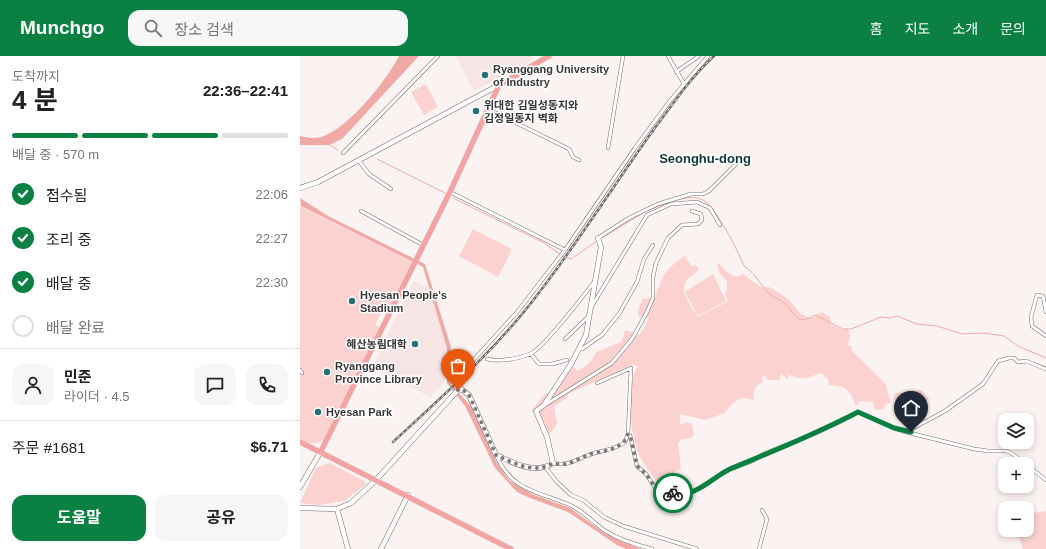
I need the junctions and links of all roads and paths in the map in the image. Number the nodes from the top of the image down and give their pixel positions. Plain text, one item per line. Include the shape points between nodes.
1 (438, 56) edge
2 (549, 56) edge
3 (623, 56) edge
4 (668, 56) edge
5 (699, 56) edge
6 (708, 56) edge
7 (676, 72) junction
8 (684, 84) junction
9 (499, 86) junction
10 (488, 109) junction
11 (608, 148) dead end
12 (343, 153) dead end
13 (725, 156) dead end
14 (579, 160) dead end
15 (359, 161) junction
16 (300, 188) edge
17 (391, 189) dead end
18 (450, 192) junction
19 (361, 211) dead end
20 (692, 211) dead end
21 (720, 225) dead end
22 (599, 239) joint
23 (423, 245) junction
24 (653, 245) dead end
25 (565, 250) junction
26 (594, 282) junction
27 (589, 311) junction
28 (1046, 312) edge
29 (588, 317) junction
30 (1046, 336) edge
31 (565, 339) dead end
32 (578, 349) junction
33 (531, 354) junction
34 (574, 355) junction
35 (487, 359) dead end
36 (567, 360) junction
37 (571, 364) junction
38 (1046, 369) edge
39 (459, 376) dead end
40 (597, 383) dead end
41 (543, 406) junction
42 (907, 432) junction
43 (628, 434) junction
44 (300, 442) edge
45 (321, 452) junction
46 (496, 455) junction
47 (1015, 457) edge
48 (553, 463) junction
49 (546, 468) junction
50 (1034, 471) edge
51 (376, 480) junction
52 (1046, 480) edge
53 (300, 487) edge
54 (408, 495) junction
55 (300, 508) edge
56 (338, 509) junction
57 (762, 510) dead end
58 (348, 549) edge
59 (381, 549) edge
60 (512, 549) edge
61 (652, 549) edge
62 (697, 549) edge
63 (759, 549) edge

1 - 12 street
2 - 9 main road
3 - 11 street
4 - 7 street
5 - 7 street
6 - 8 street
7 - 8 street
8 - 25 street via 635,148
9 - 10 main road
9 - 15 street
10 - 14 street via 569,149 573,157
10 - 18 main road
13 - 22 street via 736,164 709,191 658,204 640,212
15 - 16 street via 318,182
15 - 17 street via 369,174
18 - 23 main road
18 - 25 street
19 - 23 street
20 - 41 street via 701,214 702,220 698,224 682,225 668,238 656,263 653,298 632,339 612,363
21 - 27 street via 710,208 697,202 670,204 647,215
22 - 26 street via 601,247
23 - 45 main road
24 - 32 street via 644,259 637,282 619,314 602,336
25 - 39 street via 518,311
26 - 27 street
26 - 33 street
27 - 29 street
28 - 30 street via 1043,296 1037,295 1031,317 1032,326
29 - 31 street
29 - 32 street via 586,335
32 - 34 street
33 - 35 street via 494,361
33 - 36 street via 539,364
34 - 36 street
34 - 37 street
36 - 37 street
37 - 41 street
38 - 42 street via 1026,361 1018,362 1014,358 1003,358 998,361 983,384 939,415
40 - 43 street via 631,368
41 - 48 street via 536,411 547,437
42 - 43 street via 858,412 730,469 694,491 679,494 656,489 637,466
42 - 47 street via 974,449 1006,451
43 - 48 street via 625,442 604,452 594,453 564,465
44 - 45 main road
45 - 51 main road
45 - 53 street
46 - 49 street via 526,467
46 - 51 street via 469,395 462,389 458,390
46 - 61 street via 511,479 520,486 532,493 571,506 619,539
48 - 49 street
49 - 62 street via 570,495 583,500 604,517 623,526
50 - 52 street
51 - 54 main road
51 - 56 street via 352,502
54 - 59 street
54 - 60 main road
55 - 56 street
56 - 58 street
57 - 63 street via 767,519

